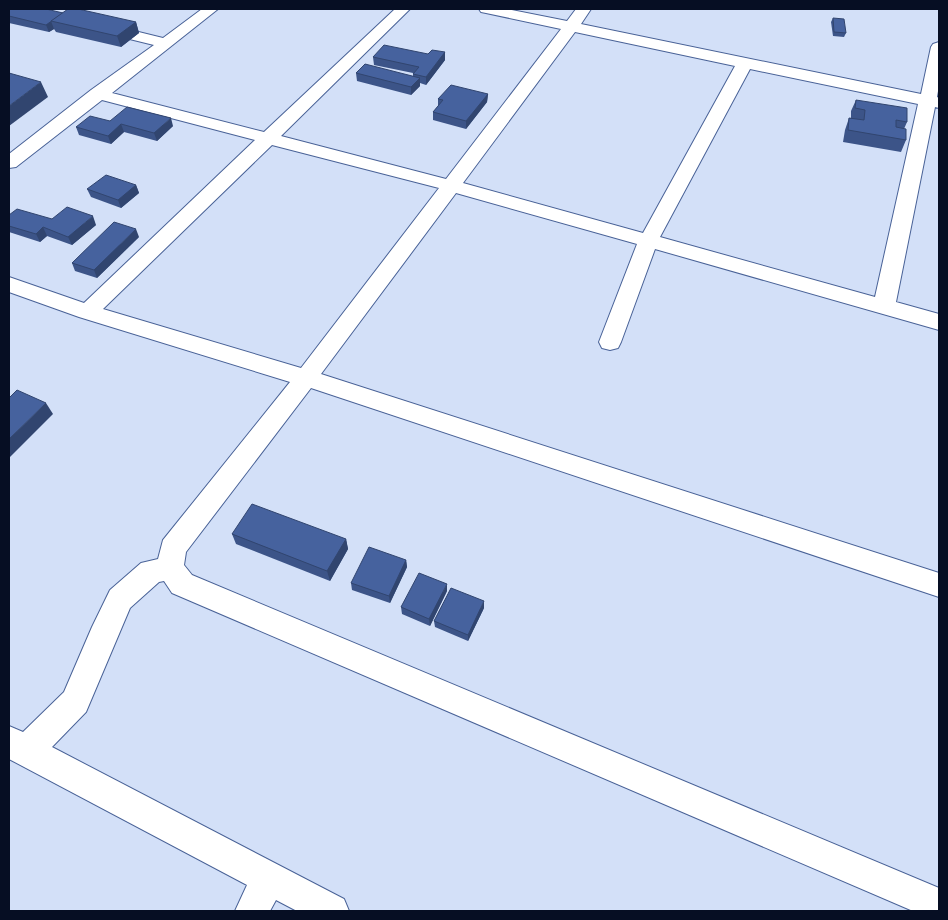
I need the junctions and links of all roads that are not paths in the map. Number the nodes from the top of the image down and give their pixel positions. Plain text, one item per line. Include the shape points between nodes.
1 (211, 9) edge
2 (403, 9) edge
3 (486, 9) edge
4 (584, 9) edge
5 (84, 24) edge
6 (570, 27) junction
7 (166, 43) junction
8 (939, 47) edge
9 (745, 62) junction
10 (97, 94) junction
11 (933, 102) edge
12 (267, 138) junction
13 (9, 163) edge
14 (449, 185) junction
15 (648, 242) junction
16 (9, 284) edge
17 (884, 306) junction
18 (87, 312) junction
19 (939, 322) edge
20 (610, 342) dead end
21 (306, 378) junction
22 (170, 568) junction
23 (939, 585) edge
24 (17, 746) edge
25 (268, 878) junction
26 (939, 905) edge
27 (252, 911) edge
28 (332, 911) edge

1 - 7 street
2 - 12 street
3 - 6 street
4 - 6 street
5 - 7 street
6 - 9 street
6 - 14 street
7 - 10 street
8 - 11 street
9 - 11 street
9 - 15 street
10 - 12 street
10 - 13 street
11 - 17 street
12 - 14 street
12 - 18 street
14 - 15 street
14 - 21 street
15 - 17 street
15 - 20 street
16 - 18 street
17 - 19 street
18 - 21 street
21 - 22 street via 173,548
21 - 23 street
22 - 24 street via 151,572 120,598 75,702
22 - 26 street via 182,584
24 - 25 street
25 - 27 street
25 - 28 street

